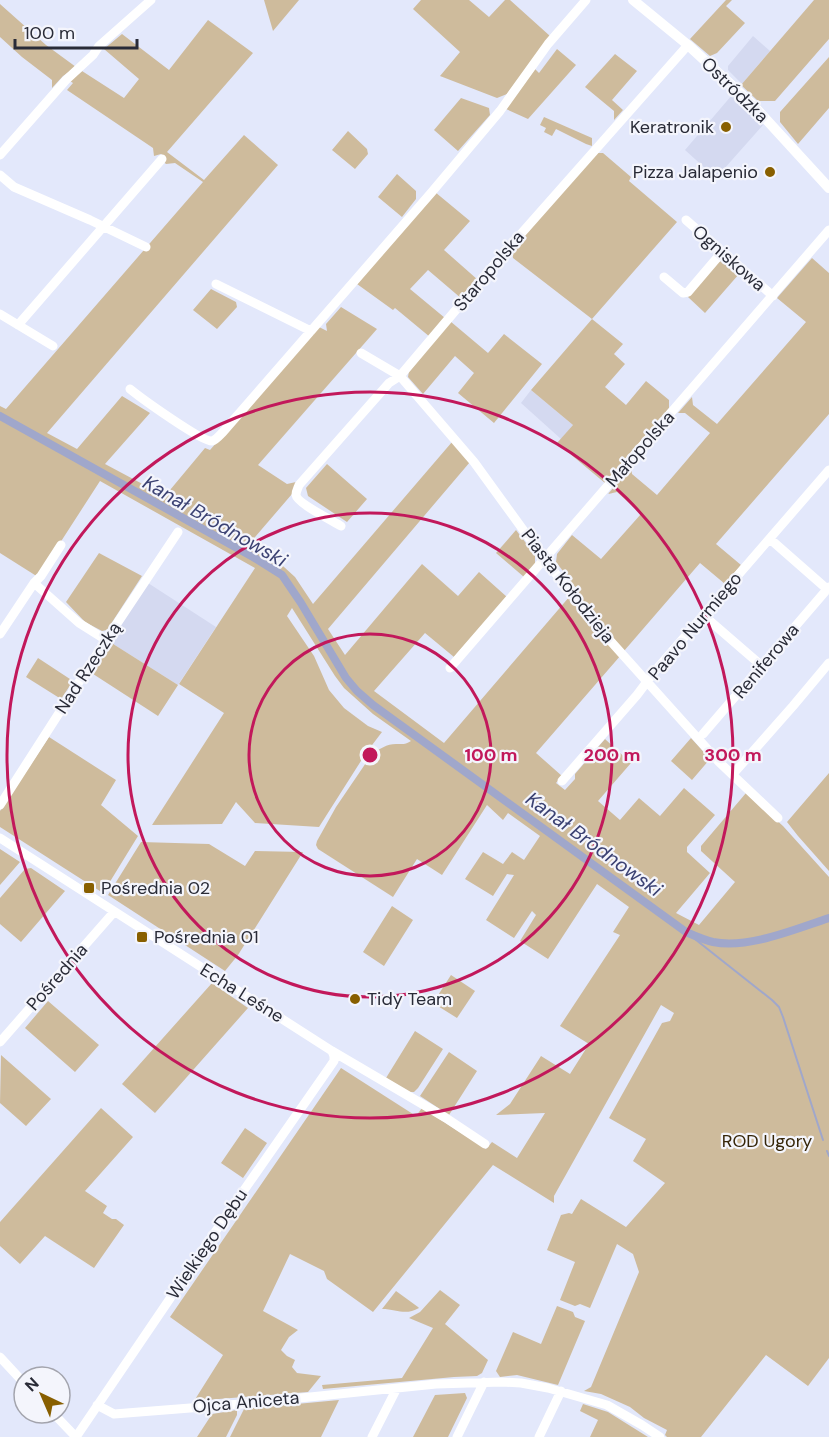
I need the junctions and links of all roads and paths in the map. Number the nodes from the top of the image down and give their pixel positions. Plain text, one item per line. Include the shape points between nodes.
1 (151, 0) edge
2 (586, 0) edge
3 (633, 0) edge
4 (688, 45) junction
5 (0, 155) edge
6 (162, 159) dead end
7 (0, 175) edge
8 (829, 188) edge
9 (686, 220) dead end
10 (102, 227) junction
11 (829, 230) edge
12 (146, 247) dead end
13 (722, 252) junction
14 (664, 277) dead end
15 (216, 284) dead end
16 (773, 296) junction
17 (0, 314) edge
18 (18, 325) junction
19 (311, 332) junction
20 (53, 346) dead end
21 (361, 353) dead end
22 (400, 376) junction
23 (130, 389) dead end
24 (829, 470) edge
25 (341, 526) dead end
26 (178, 532) dead end
27 (770, 539) junction
28 (62, 546) dead end
29 (545, 560) junction
30 (34, 583) junction
31 (828, 588) edge
32 (703, 615) junction
33 (0, 634) edge
34 (106, 640) junction
35 (829, 663) edge
36 (762, 666) junction
37 (450, 668) dead end
38 (647, 682) junction
39 (703, 734) dead end
40 (733, 774) junction
41 (562, 781) dead end
42 (0, 804) edge
43 (778, 818) dead end
44 (0, 838) edge
45 (114, 912) junction
46 (0, 1042) edge
47 (332, 1051) junction
48 (485, 1144) dead end
49 (0, 1357) edge
50 (12, 1370) edge
51 (484, 1382) junction
52 (397, 1388) junction
53 (561, 1391) junction
54 (97, 1405) junction
55 (64, 1425) edge
56 (76, 1437) edge
57 (372, 1437) edge
58 (457, 1437) edge
59 (539, 1437) edge
60 (660, 1437) edge

1 - 5 street via 99,46
2 - 19 street via 548,44 500,111
3 - 4 street, Ostródzka
4 - 8 street, Ostródzka via 752,104
4 - 22 street, Staropolska
6 - 10 street
7 - 10 street via 14,187
9 - 13 street, Ogniskowa
10 - 12 street
10 - 18 street
11 - 16 street, Małopolska
13 - 14 street via 688,292 683,293
13 - 16 street, Ogniskowa
15 - 19 street
16 - 29 street, Małopolska
17 - 18 street
18 - 20 street
19 - 23 street via 214,440 174,421
21 - 22 street, Piasta Kołodzieja
22 - 25 street, Staropolska via 389,382 299,485 298,499
22 - 29 street, Piasta Kołodzieja via 474,462
24 - 27 street, Paavo Nurmiego
26 - 34 street, Nad Rzeczką
27 - 31 street
27 - 32 street, Paavo Nurmiego
28 - 30 street
29 - 37 street, Małopolska
29 - 38 street, Piasta Kołodzieja
30 - 33 street
30 - 34 street via 79,623
31 - 36 street, Reniferowa
32 - 36 street
32 - 38 street, Paavo Nurmiego
34 - 42 street, Nad Rzeczką
35 - 40 street
36 - 39 street, Reniferowa
38 - 40 street, Piasta Kołodzieja
38 - 41 street, Paavo Nurmiego
40 - 43 street, Piasta Kołodzieja
44 - 45 street, Echa Leśne
45 - 46 street, Pośrednia
45 - 47 street, Echa Leśne
47 - 48 street, Echa Leśne
47 - 54 street, Wielkiego Dębu via 334,1061
49 - 50 street
51 - 52 street, Ojca Aniceta
51 - 53 street, Ojca Aniceta via 522,1383
51 - 58 street
52 - 54 street, Ojca Aniceta via 114,1414
52 - 57 street
53 - 59 street
53 - 60 street, Ojca Aniceta via 607,1405
54 - 56 street, Wielkiego Dębu
55 - 56 street

